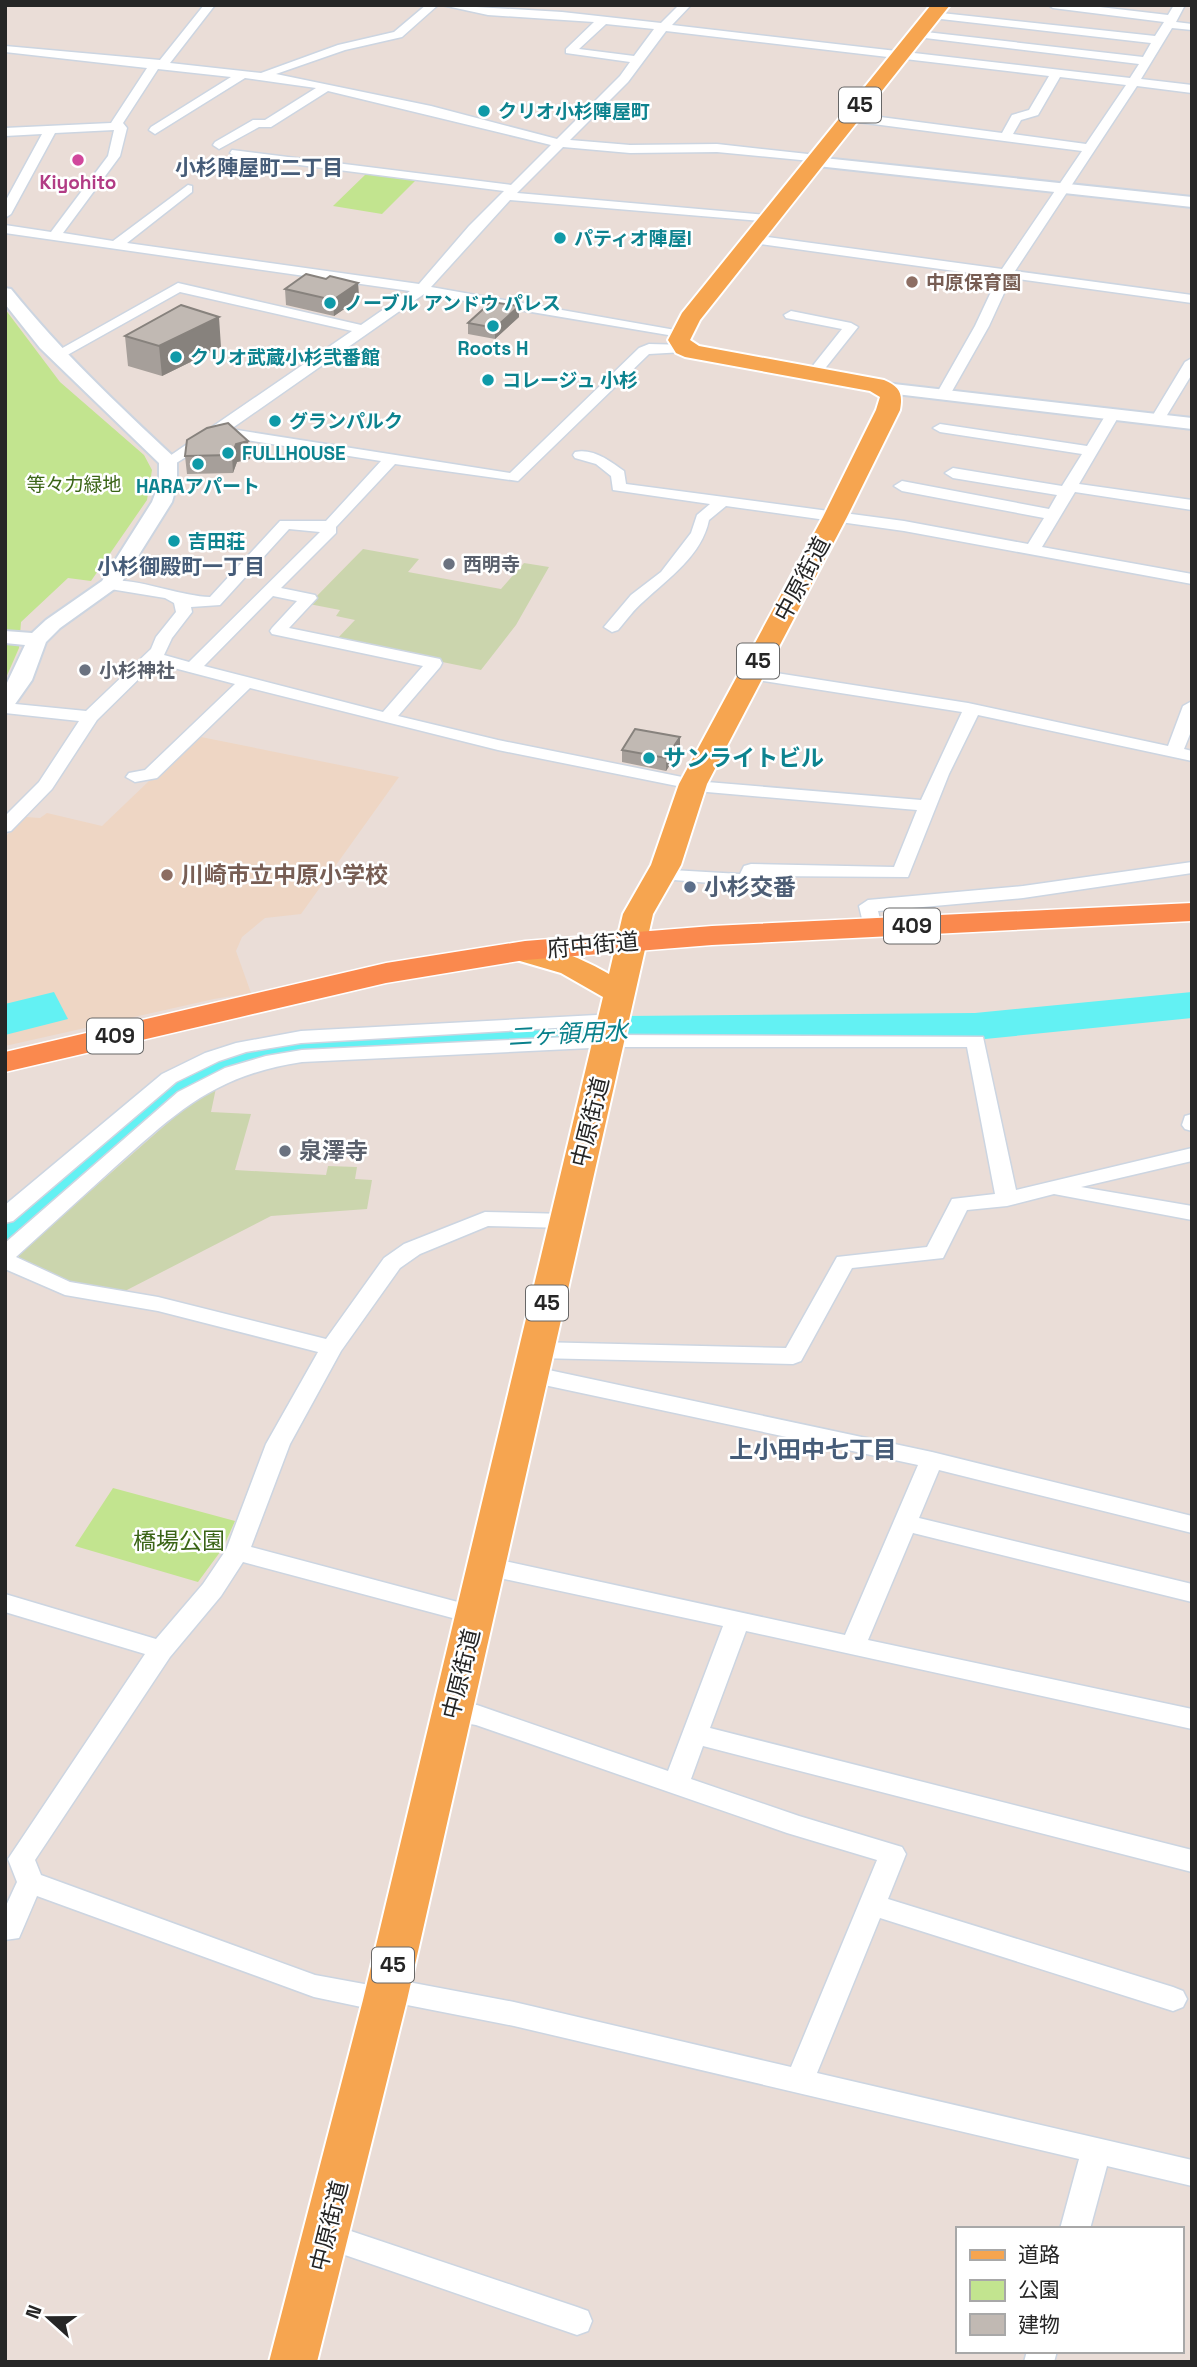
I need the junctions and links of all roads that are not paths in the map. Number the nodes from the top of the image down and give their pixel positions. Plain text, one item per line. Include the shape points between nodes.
1 (210, 5) edge
2 (433, 5) edge
3 (447, 5) edge
4 (686, 5) edge
5 (1052, 5) edge
6 (1180, 5) edge
7 (937, 10) edge
8 (603, 20) junction
9 (1169, 22) junction
10 (663, 27) junction
11 (1033, 27) junction
12 (1192, 27) edge
13 (916, 34) junction
14 (1158, 40) junction
15 (1019, 46) junction
16 (5, 49) edge
17 (900, 56) junction
18 (638, 60) junction
19 (1146, 61) junction
20 (159, 64) junction
21 (1003, 68) junction
22 (245, 73) junction
23 (1056, 74) junction
24 (263, 75) junction
25 (1133, 83) junction
26 (326, 87) junction
27 (1192, 89) edge
28 (850, 117) junction
29 (118, 126) junction
30 (155, 130) dead end
31 (50, 131) junction
32 (5, 132) edge
33 (1006, 137) junction
34 (560, 143) junction
35 (219, 145) dead end
36 (1090, 148) junction
37 (236, 153) dead end
38 (815, 160) junction
39 (1064, 188) junction
40 (188, 189) dead end
41 (512, 193) junction
42 (1192, 202) edge
43 (5, 214) edge
44 (768, 219) junction
45 (5, 229) edge
46 (54, 237) junction
47 (752, 239) junction
48 (114, 246) junction
49 (1007, 272) junction
50 (422, 289) junction
51 (5, 293) edge
52 (1192, 299) edge
53 (791, 314) dead end
54 (364, 330) junction
55 (683, 342) junction
56 (57, 355) junction
57 (1192, 362) edge
58 (814, 373) junction
59 (884, 388) junction
60 (944, 393) junction
61 (1113, 414) junction
62 (1157, 420) junction
63 (1192, 424) edge
64 (940, 428) dead end
65 (218, 431) junction
66 (1092, 451) junction
67 (580, 455) dead end
68 (392, 458) junction
69 (168, 462) junction
70 (953, 473) dead end
71 (902, 486) dead end
72 (1070, 489) junction
73 (722, 502) junction
74 (1192, 505) edge
75 (1054, 515) junction
76 (835, 517) junction
77 (327, 527) junction
78 (1032, 550) junction
79 (1192, 579) edge
80 (110, 585) junction
81 (270, 591) junction
82 (183, 602) junction
83 (612, 627) dead end
84 (5, 637) edge
85 (37, 640) junction
86 (153, 657) junction
87 (192, 668) junction
88 (751, 674) junction
89 (246, 683) junction
90 (5, 702) edge
91 (1192, 706) edge
92 (5, 708) edge
93 (972, 709) junction
94 (90, 718) junction
95 (387, 718) junction
96 (1183, 755) edge
97 (135, 778) dead end
98 (693, 784) junction
99 (928, 806) junction
100 (5, 827) edge
101 (1192, 867) edge
102 (662, 873) junction
103 (1192, 912) edge
104 (873, 927) junction
105 (633, 941) junction
106 (517, 951) junction
107 (616, 1019) junction
108 (5, 1062) edge
109 (1192, 1154) edge
110 (1053, 1189) junction
111 (1007, 1199) junction
112 (1192, 1213) edge
113 (5, 1216) edge
114 (566, 1221) junction
115 (5, 1257) edge
116 (331, 1348) junction
117 (533, 1362) junction
118 (932, 1460) junction
119 (905, 1523) junction
120 (1192, 1525) edge
121 (237, 1552) junction
122 (486, 1566) junction
123 (1192, 1593) edge
124 (5, 1603) edge
125 (475, 1615) junction
126 (737, 1621) junction
127 (853, 1646) junction
128 (161, 1650) junction
129 (451, 1712) junction
130 (1192, 1719) edge
131 (696, 1734) junction
132 (676, 1786) junction
133 (1192, 1861) edge
134 (19, 1865) edge
135 (872, 1905) junction
136 (9, 1930) dead end
137 (386, 1995) junction
138 (1173, 1999) dead end
139 (800, 2082) junction
140 (1096, 2152) junction
141 (1192, 2173) edge
142 (1076, 2227) edge
143 (327, 2236) junction
144 (577, 2321) dead end
145 (293, 2362) edge

1 - 20 street
2 - 24 street via 398,35 342,47
3 - 8 street
4 - 10 street
5 - 9 street
5 - 11 street
6 - 9 street
7 - 11 street
7 - 13 main road, 45
8 - 10 street
8 - 18 street via 570,51
9 - 12 street
9 - 14 street
10 - 17 street
10 - 18 street
11 - 14 street
11 - 15 street
13 - 15 street
13 - 17 main road, 45
14 - 19 street
15 - 19 street
15 - 21 street
16 - 20 street
17 - 21 street
17 - 28 main road, 45
18 - 34 street
19 - 25 street
20 - 22 street
20 - 29 street via 130,100
21 - 23 street
22 - 24 street
22 - 30 street
23 - 25 street
23 - 33 street via 1034,112 1016,118
24 - 26 street
25 - 27 street
25 - 36 street
26 - 34 street
26 - 35 street via 267,124 257,123
28 - 33 street
28 - 38 main road, 45
29 - 31 street
29 - 46 street via 114,156
31 - 32 street
31 - 43 street
33 - 36 street
34 - 38 street via 630,149 716,148
34 - 41 street
36 - 39 street
37 - 41 street
38 - 39 street
38 - 44 main road, 45
39 - 42 street
39 - 49 street
40 - 48 street
41 - 44 street
41 - 50 street
44 - 47 main road, 45
45 - 46 street
46 - 48 street
47 - 49 street
47 - 55 main road, 45 via 690,318
48 - 50 street
49 - 52 street
49 - 60 street
50 - 54 street
50 - 55 street
51 - 56 street
53 - 58 street via 851,327
54 - 56 street via 178,287
54 - 65 street
55 - 58 main road via 693,352
55 - 68 street via 644,351 513,478
56 - 69 street
57 - 62 street
58 - 59 main road
59 - 60 street
59 - 76 main road, 中原街道 / 45 via 891,397 888,411
60 - 61 street
61 - 62 street
61 - 66 street
62 - 63 street
64 - 66 street
65 - 68 street
65 - 69 street
66 - 72 street
67 - 73 street via 614,468 619,474 618,487
68 - 77 street
69 - 80 street via 162,502
70 - 72 street
71 - 75 street
72 - 74 street
72 - 75 street
73 - 76 street
73 - 83 street via 702,518 699,533 667,575 637,598
75 - 78 street
76 - 78 street
76 - 88 main road, 中原街道 / 45
77 - 81 street via 330,530
77 - 82 street via 285,524 214,602
78 - 79 street
80 - 82 street via 169,594
80 - 85 street
81 - 87 street
81 - 95 street via 309,598 278,631 434,663
82 - 86 street via 184,612
84 - 85 street
85 - 90 street via 21,680
86 - 87 street
86 - 94 street
87 - 89 street
88 - 93 street
88 - 98 main road, 中原街道 / 45
89 - 95 street
89 - 97 street via 151,774
91 - 96 street
92 - 94 street
93 - 96 street
93 - 99 street
94 - 100 street via 46,785
95 - 98 street
98 - 99 street
98 - 102 main road, 中原街道 / 45
99 - 102 street via 901,873 751,870 747,880
101 - 104 street via 1023,892 868,906
102 - 105 main road, 中原街道 / 45 via 638,914
103 - 104 highway, 府中街道 / 409
104 - 105 highway, 府中街道 / 409
105 - 106 highway, 府中街道 / 409
105 - 107 main road, 中原街道 / 45
106 - 107 main road via 582,969
106 - 108 highway, 府中街道 / 409 via 386,973
107 - 111 street via 976,1041
107 - 113 street via 301,1037 243,1047 169,1078
107 - 114 main road, 中原街道 / 45
107 - 115 street via 302,1056 253,1064 214,1079 170,1107
109 - 110 street
110 - 111 street
110 - 112 street
111 - 117 street via 959,1204 935,1253 845,1262 793,1356
114 - 116 street via 485,1219 412,1249 392,1263
114 - 117 main road, 中原街道 / 45
115 - 116 street via 65,1288 158,1304
116 - 121 street via 278,1444
117 - 118 street
117 - 122 main road, 中原街道 / 45
118 - 119 street
118 - 120 street
119 - 123 street
119 - 127 street
121 - 125 street
121 - 128 street via 212,1590
122 - 125 main road, 中原街道 / 45
122 - 126 street
124 - 128 street
125 - 129 main road, 中原街道 / 45
126 - 127 street
126 - 131 street
127 - 130 street
128 - 134 street
129 - 132 street via 477,1715
129 - 137 main road, 中原街道 / 45
131 - 132 street
131 - 133 street
132 - 135 street via 893,1854
134 - 136 street
134 - 137 street via 314,1986
135 - 138 street
135 - 139 street
137 - 139 street via 514,2014
137 - 143 main road, 中原街道 / 45
139 - 140 street
140 - 141 street
140 - 142 street
143 - 144 street
143 - 145 main road, 中原街道 / 45

